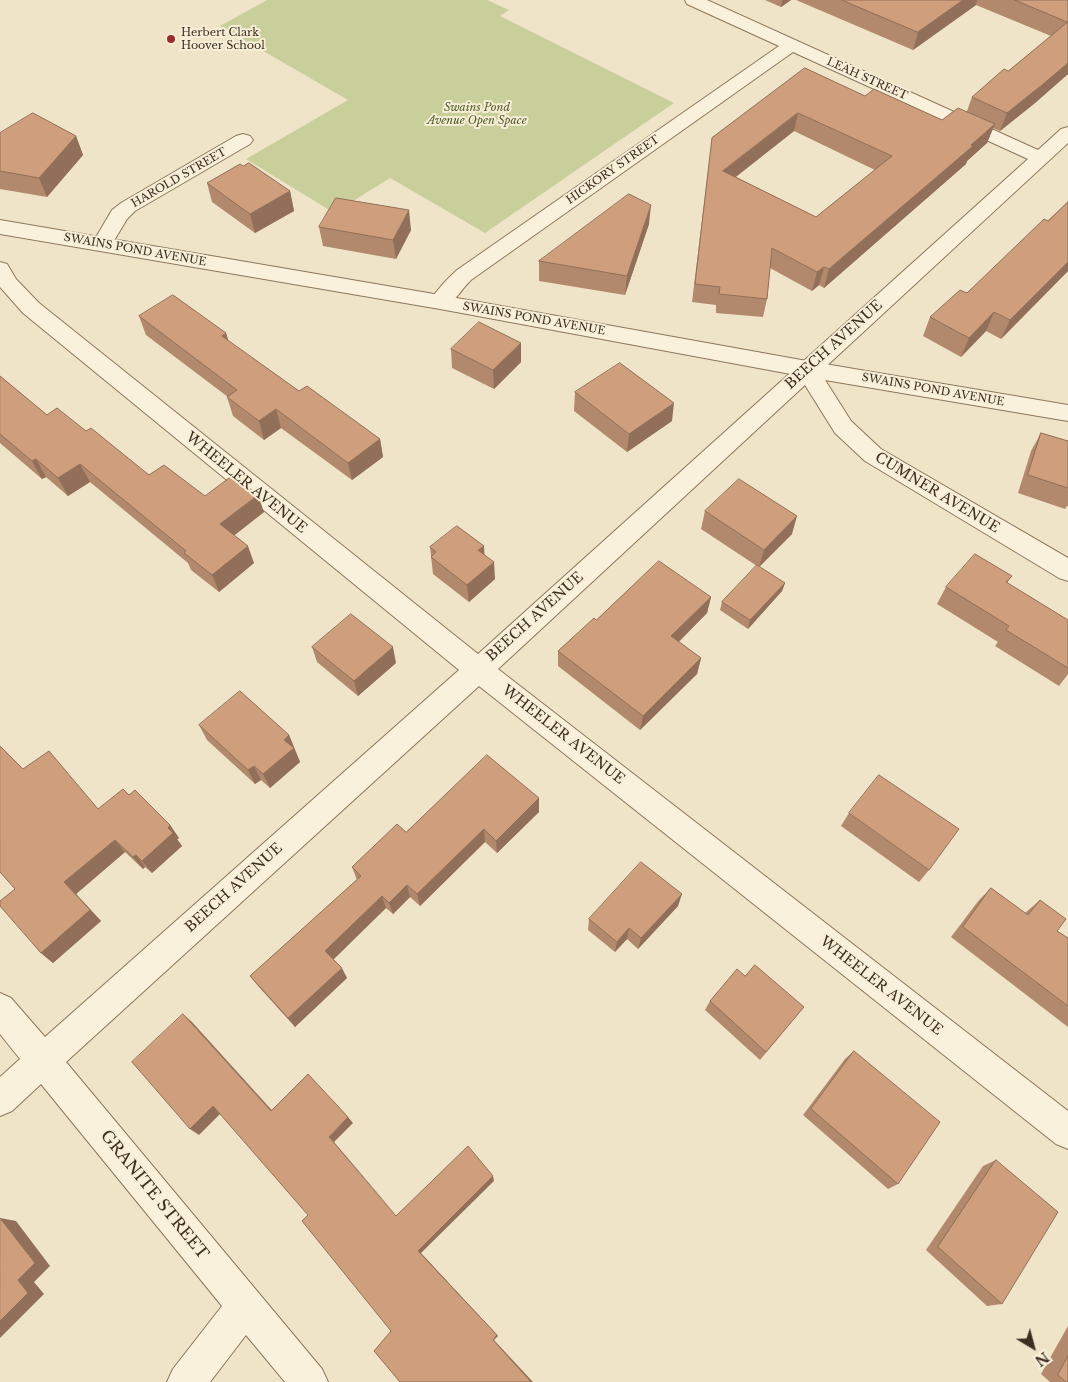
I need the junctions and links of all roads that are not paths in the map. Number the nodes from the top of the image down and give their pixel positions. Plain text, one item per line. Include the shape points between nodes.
1 (693, 0) edge
2 (792, 45) junction
3 (1068, 133) edge
4 (243, 140) dead end
5 (1041, 158) junction
6 (0, 227) edge
7 (102, 244) junction
8 (0, 269) edge
9 (440, 302) junction
10 (807, 369) junction
11 (1068, 413) edge
12 (1068, 571) edge
13 (479, 669) junction
14 (0, 1009) edge
15 (44, 1060) junction
16 (0, 1099) edge
17 (1068, 1132) edge
18 (245, 1306) junction
19 (186, 1382) edge
20 (309, 1382) edge

1 - 2 street, LEAH STREET
2 - 5 street, LEAH STREET
2 - 9 street, HICKORY STREET via 464,275
3 - 5 street, BEECH AVENUE
4 - 7 street, HAROLD STREET via 128,207 119,215
5 - 10 street, BEECH AVENUE
6 - 7 street, SWAINS POND AVENUE
7 - 9 street, SWAINS POND AVENUE
8 - 13 street, WHEELER AVENUE via 8,284 32,308
9 - 10 street, SWAINS POND AVENUE
10 - 11 street, SWAINS POND AVENUE
10 - 12 street, CUMNER AVENUE via 843,427 873,454
10 - 13 street, BEECH AVENUE
13 - 15 street, BEECH AVENUE
13 - 17 street, WHEELER AVENUE
14 - 15 street, GRANITE STREET
15 - 16 street, BEECH AVENUE
15 - 18 street, GRANITE STREET
18 - 19 street
18 - 20 street, GRANITE STREET

